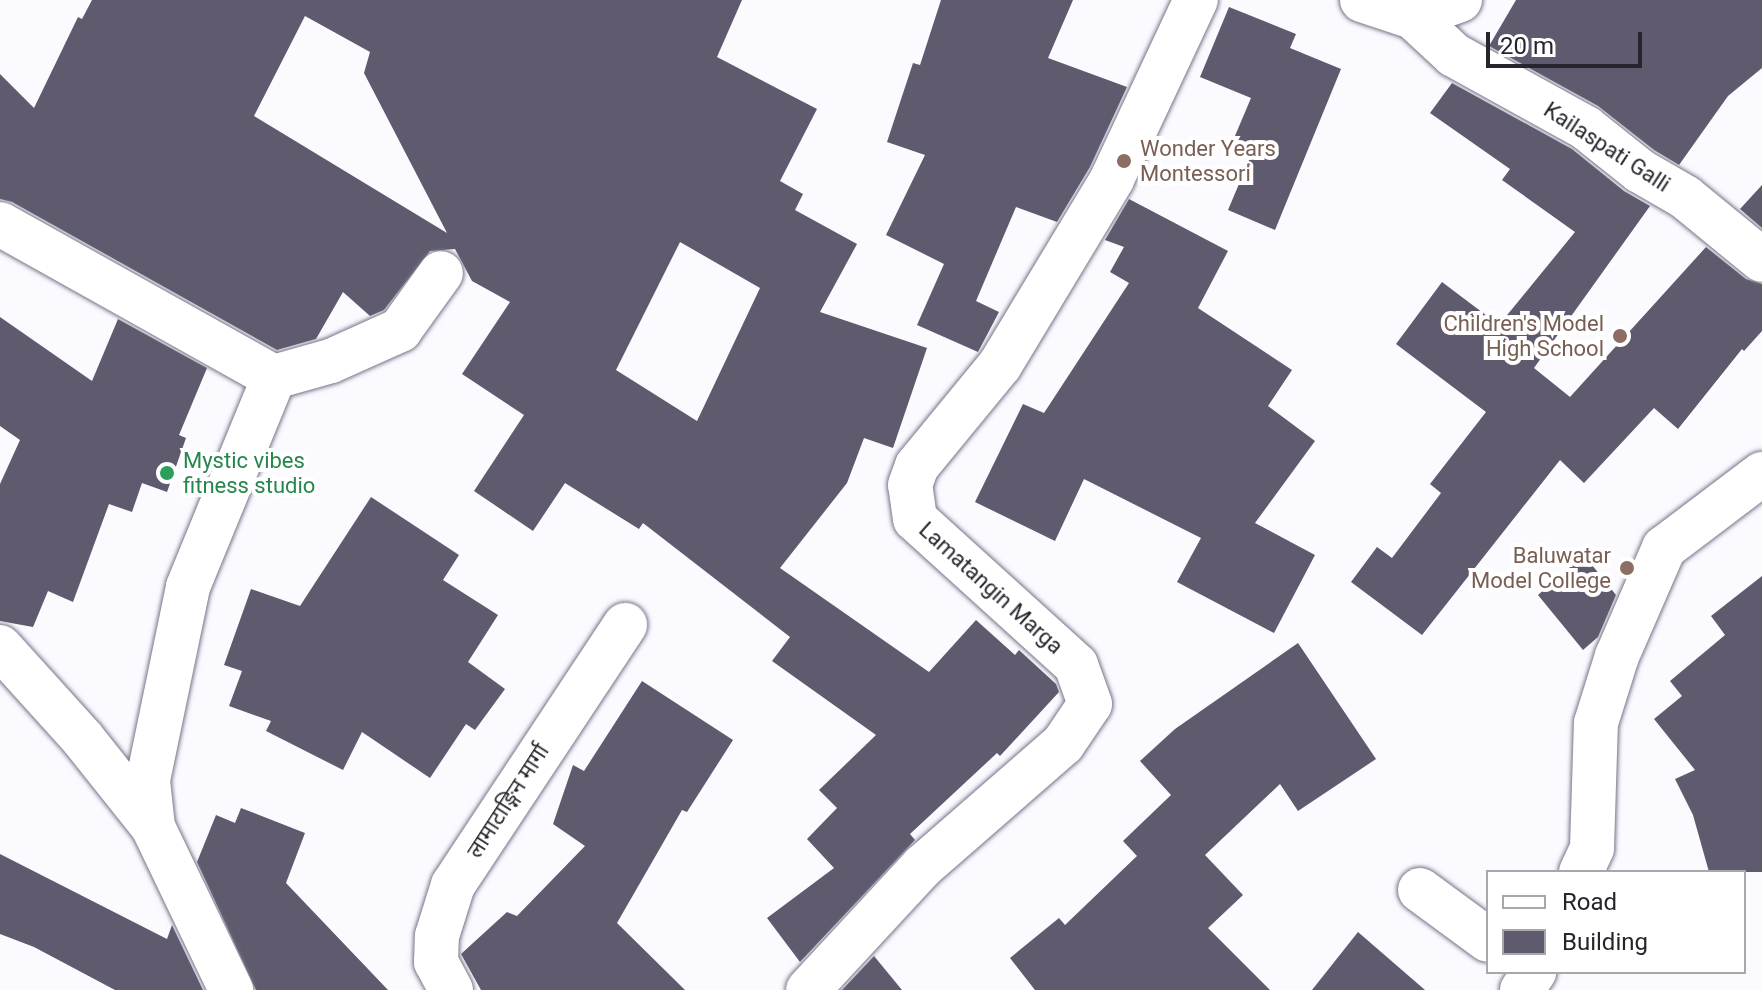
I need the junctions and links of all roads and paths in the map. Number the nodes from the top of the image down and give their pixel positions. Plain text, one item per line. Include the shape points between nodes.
1 (1196, 0) edge
2 (1362, 0) edge
3 (1460, 0) edge
4 (1413, 17) junction
5 (0, 224) edge
6 (1762, 260) edge
7 (441, 273) dead end
8 (274, 377) junction
9 (1762, 474) edge
10 (625, 625) dead end
11 (0, 647) edge
12 (153, 827) junction
13 (1582, 870) edge
14 (1420, 890) dead end
15 (1486, 939) edge
16 (231, 990) edge
17 (451, 990) edge
18 (808, 990) edge

1 - 18 street, Lamatangin Marga via 1112,179 1000,365 917,466 910,485 915,519 1076,665 1090,704 1063,744 923,866
2 - 4 street, Kailaspati Galli
3 - 4 street
4 - 6 street, Kailaspati Galli via 1454,55 1586,128 1640,171 1685,197
5 - 8 street
7 - 8 street via 400,330 331,361
8 - 12 street via 188,587 148,781
9 - 13 street via 1664,548 1617,656 1596,723 1592,848
10 - 17 street, लामाटाङ्गिन मार्गा via 453,885 437,936 436,962
11 - 12 street
12 - 16 street
14 - 15 street

